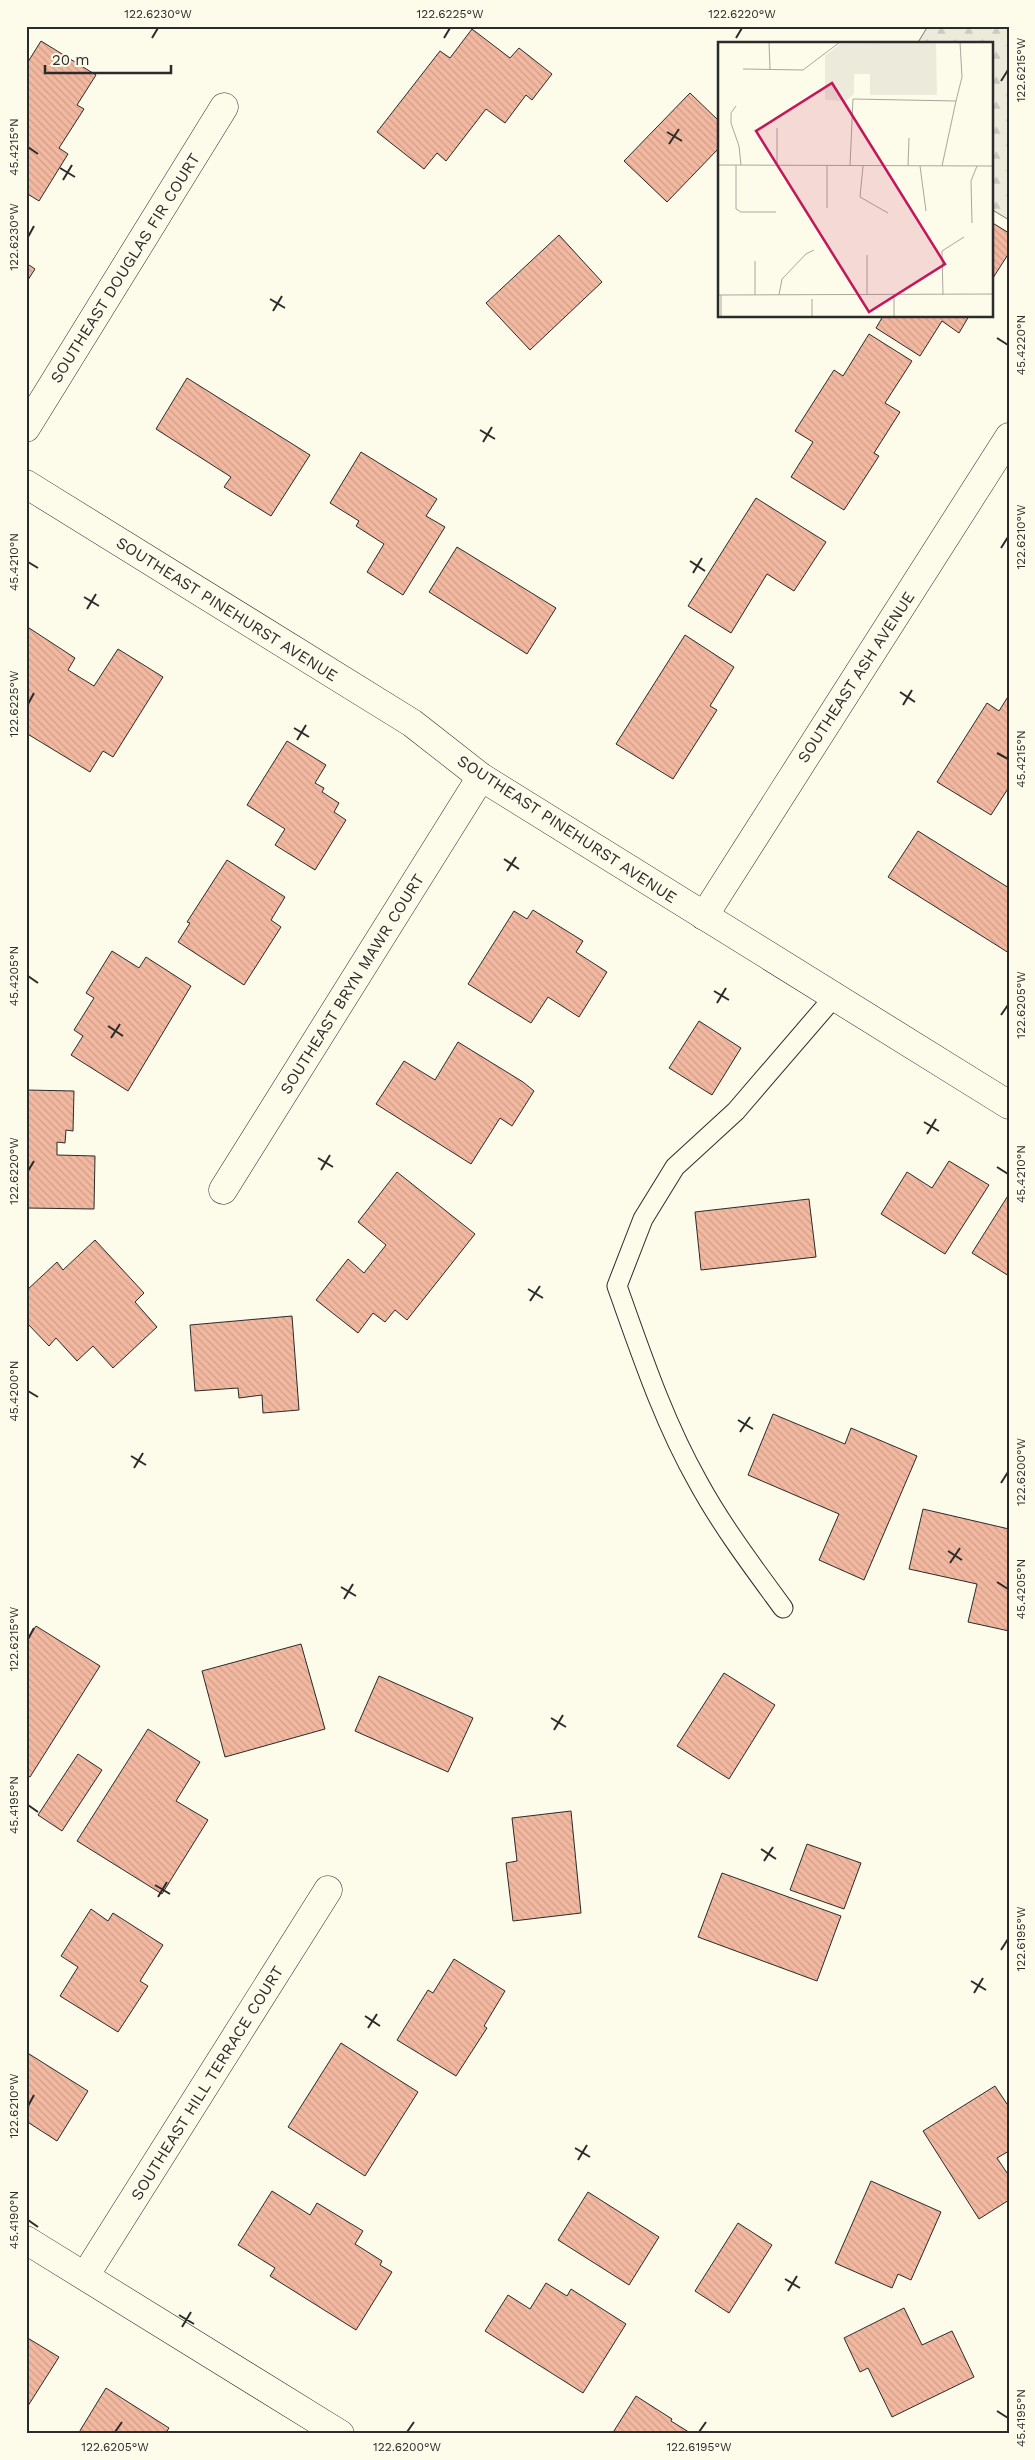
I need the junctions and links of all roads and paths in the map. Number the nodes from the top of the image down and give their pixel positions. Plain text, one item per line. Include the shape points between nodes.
1 (224, 107) dead end
2 (26, 428) edge
3 (1009, 438) edge
4 (26, 484) edge
5 (481, 777) junction
6 (704, 916) junction
7 (834, 997) junction
8 (1009, 1105) edge
9 (223, 1190) dead end
10 (783, 1608) dead end
11 (328, 1890) dead end
12 (26, 2240) edge
13 (85, 2276) junction
14 (340, 2434) edge

1 - 2 street, SOUTHEAST DOUGLAS FIR COURT
3 - 6 street, SOUTHEAST ASH AVENUE
4 - 5 street, SOUTHEAST PINEHURST AVENUE via 412,723
5 - 6 street, SOUTHEAST PINEHURST AVENUE
5 - 9 street, SOUTHEAST BRYN MAWR COURT
6 - 7 street, SOUTHEAST PINEHURST AVENUE
7 - 8 street, SOUTHEAST PINEHURST AVENUE
7 - 10 lane via 736,1111 675,1167 643,1219 617,1286 654,1391 698,1482
11 - 13 street, SOUTHEAST HILL TERRACE COURT
12 - 13 street
13 - 14 street

